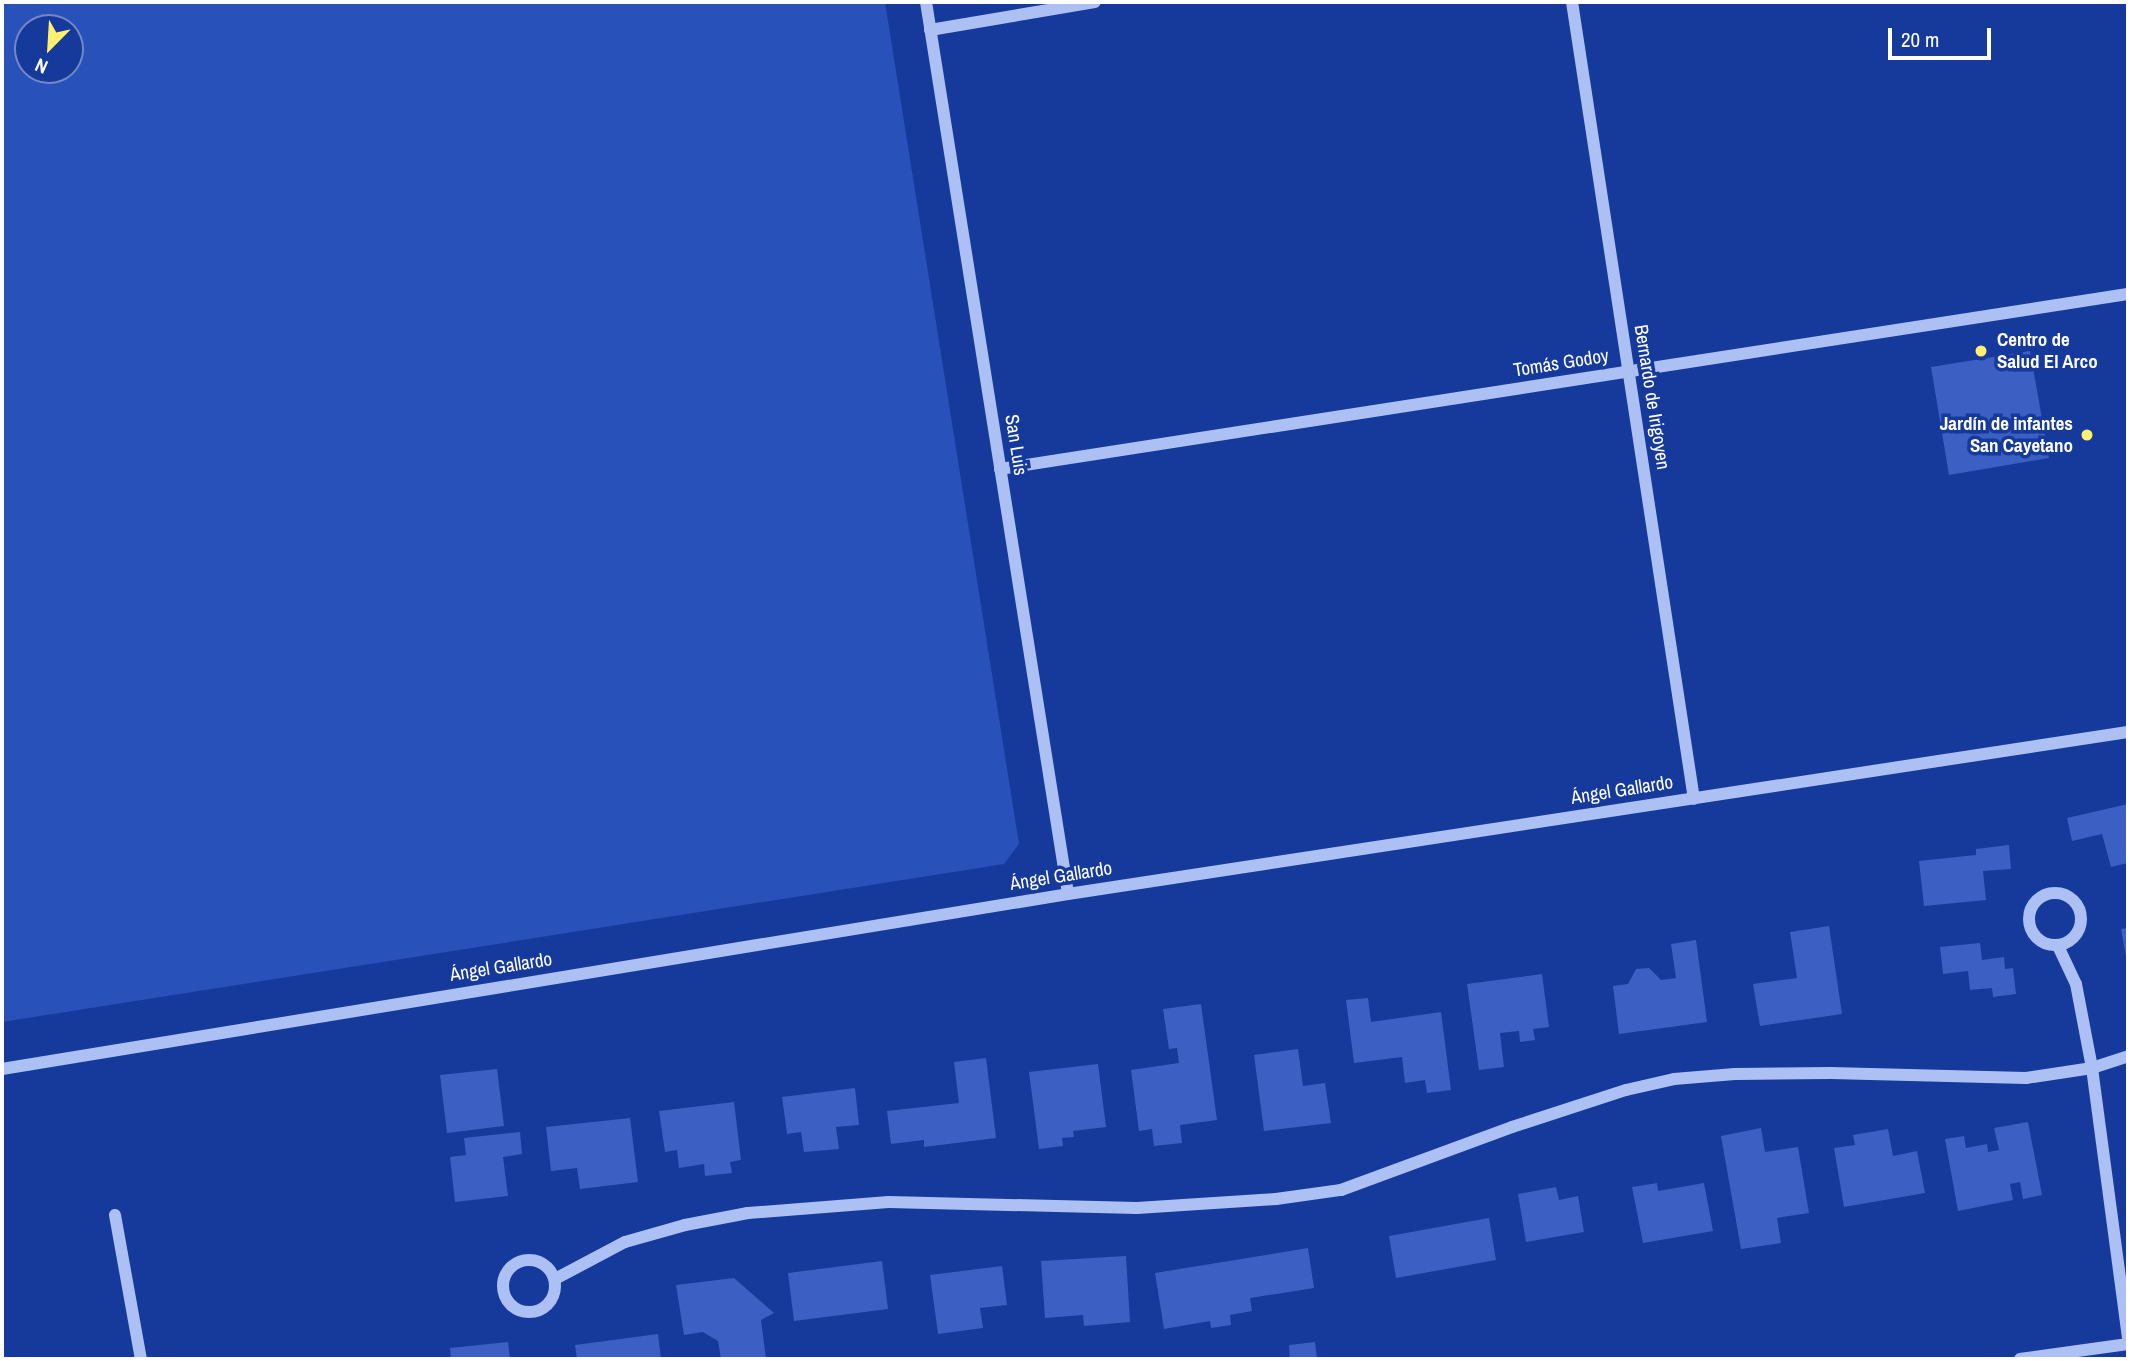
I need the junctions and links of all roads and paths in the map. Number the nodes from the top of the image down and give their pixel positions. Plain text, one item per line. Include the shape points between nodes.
1 (926, 2) edge
2 (1095, 2) edge
3 (1572, 2) edge
4 (930, 30) junction
5 (2128, 294) edge
6 (1629, 372) junction
7 (1000, 470) junction
8 (2128, 732) edge
9 (1694, 799) junction
10 (1068, 894) junction
11 (2058, 946) junction
12 (2128, 1056) edge
13 (2092, 1068) junction
14 (2, 1069) edge
15 (115, 1216) dead end
16 (555, 1279) junction
17 (2128, 1337) edge
18 (2128, 1344) edge
19 (141, 1359) edge
20 (2020, 1359) edge

1 - 4 street, San Luis
2 - 4 street
3 - 6 street, Bernardo de Irigoyen
4 - 7 street, San Luis
5 - 6 street, Tomás Godoy
6 - 7 street, Tomás Godoy
6 - 9 street, Bernardo de Irigoyen
7 - 10 street, San Luis
8 - 9 street, Ángel Gallardo
9 - 10 street, Ángel Gallardo
10 - 14 street, Ángel Gallardo
11 - 11 street via 2074,938 2081,914 2073,899 2057,892 2033,903 2028,920 2034,936
11 - 13 street via 2076,984
12 - 13 street
13 - 16 street via 2026,1079 1831,1073 1674,1079 1512,1127 1341,1190 1252,1202 1137,1208 889,1202 748,1213 625,1242
13 - 17 street
15 - 19 street
16 - 16 street via 538,1260 521,1261 507,1271 505,1296 525,1312 542,1309 554,1296
18 - 20 street

